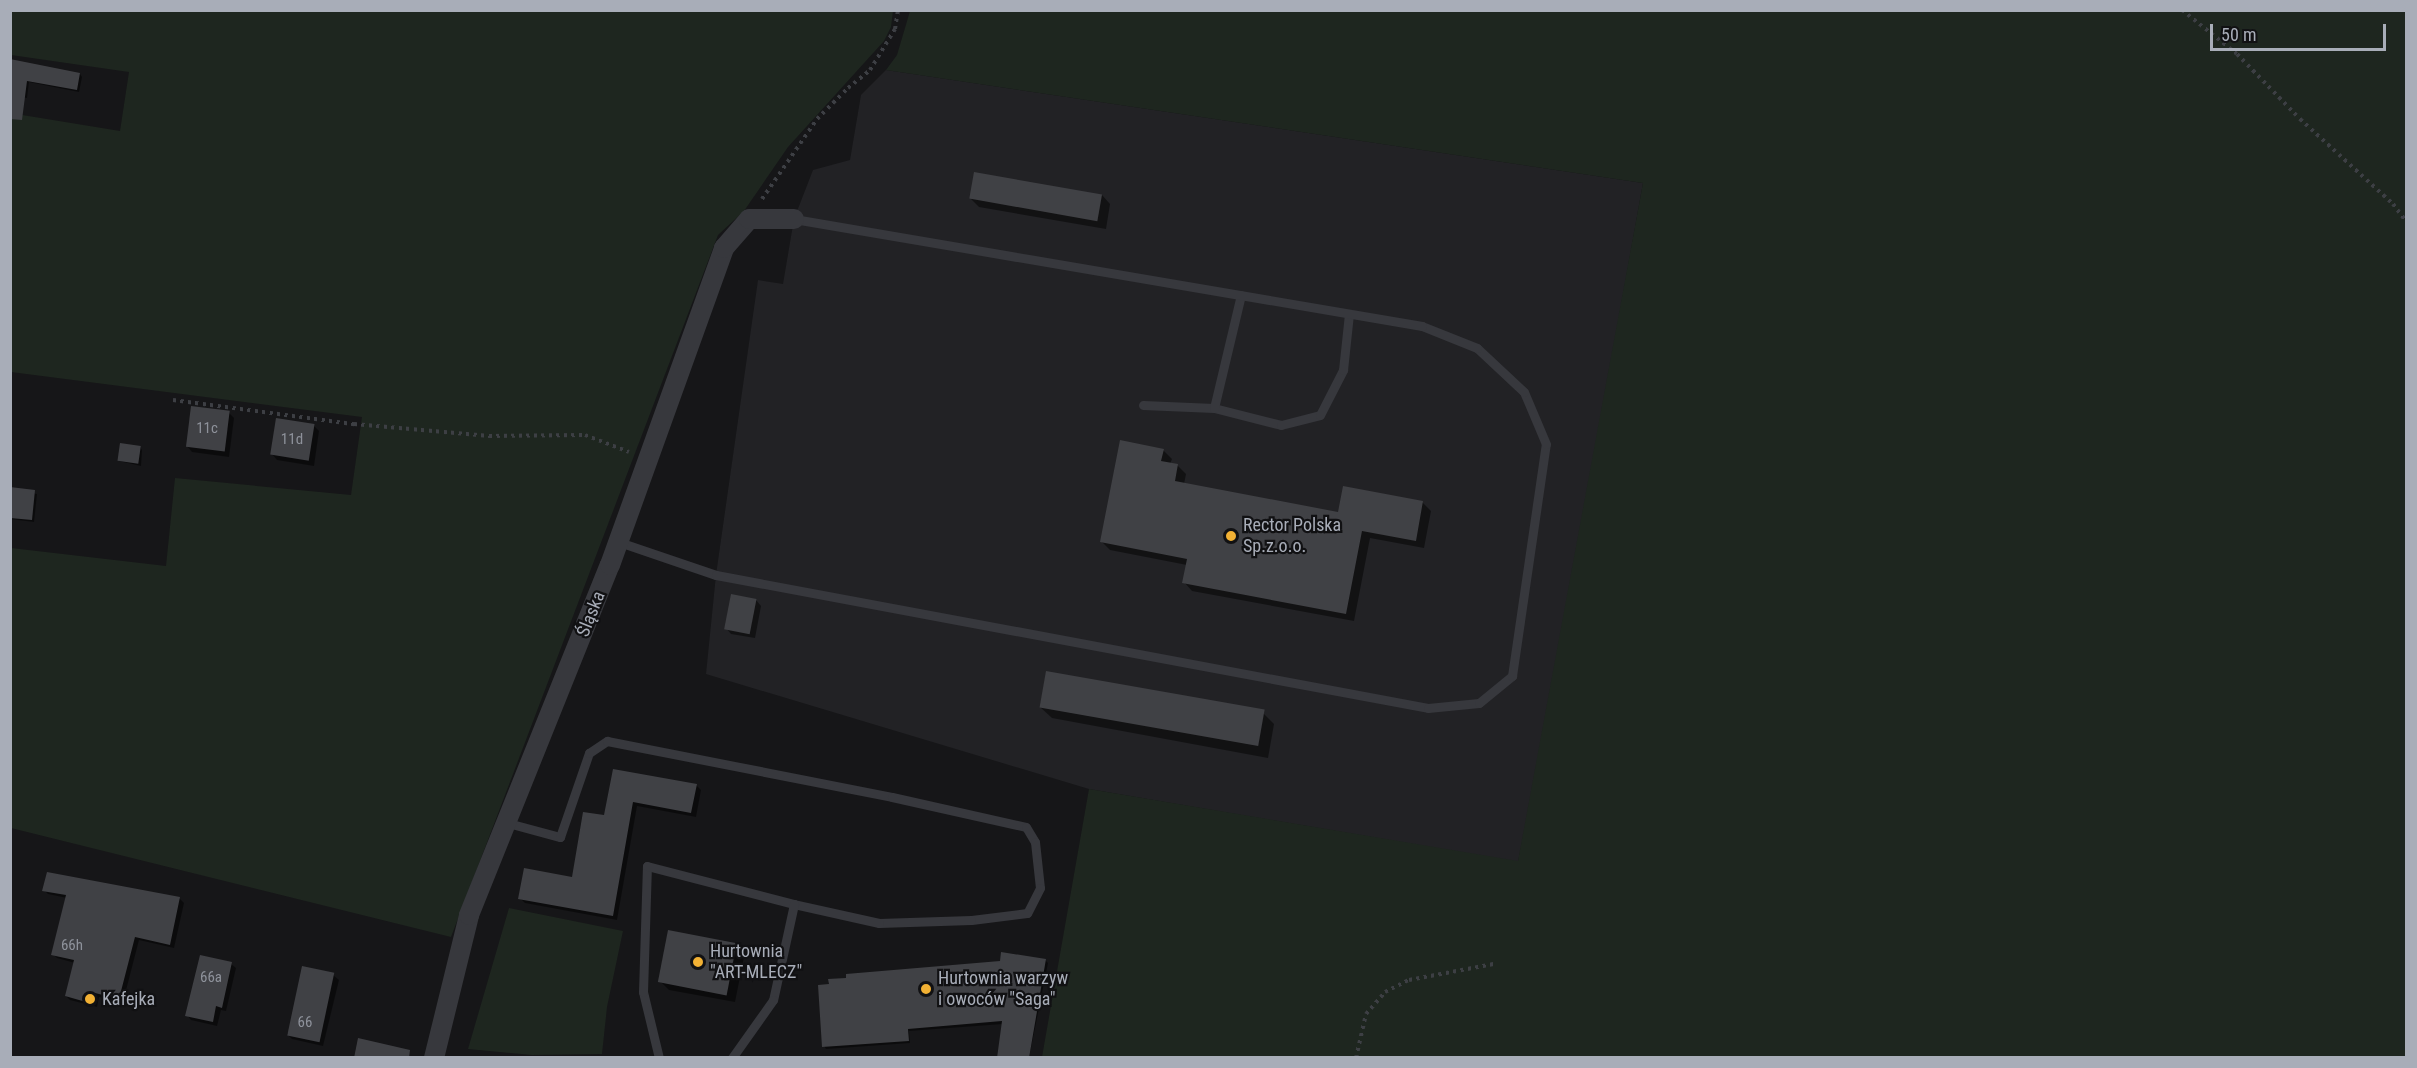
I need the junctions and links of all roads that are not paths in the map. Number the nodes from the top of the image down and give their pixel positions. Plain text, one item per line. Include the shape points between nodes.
1 (794, 219) joint
2 (1241, 295) junction
3 (1349, 314) junction
4 (1143, 405) dead end
5 (1214, 408) junction
6 (619, 542) junction
7 (508, 822) junction
8 (794, 904) junction
9 (434, 1058) edge
10 (659, 1058) edge
11 (732, 1058) edge

1 - 2 lane
1 - 6 street, Śląska via 749,219 724,248
2 - 3 lane
2 - 5 lane
3 - 5 lane via 1343,370 1320,416 1281,425
3 - 6 lane via 1422,326 1477,348 1524,392 1546,444 1512,676 1479,703 1428,708 727,577
4 - 5 lane
6 - 7 street, Śląska
7 - 8 lane via 560,837 589,753 607,741 1026,827 1035,842 1040,888 1027,913 972,920 879,923
7 - 9 street, Śląska via 469,915
8 - 10 lane via 646,866 643,992
8 - 11 lane via 773,1000

